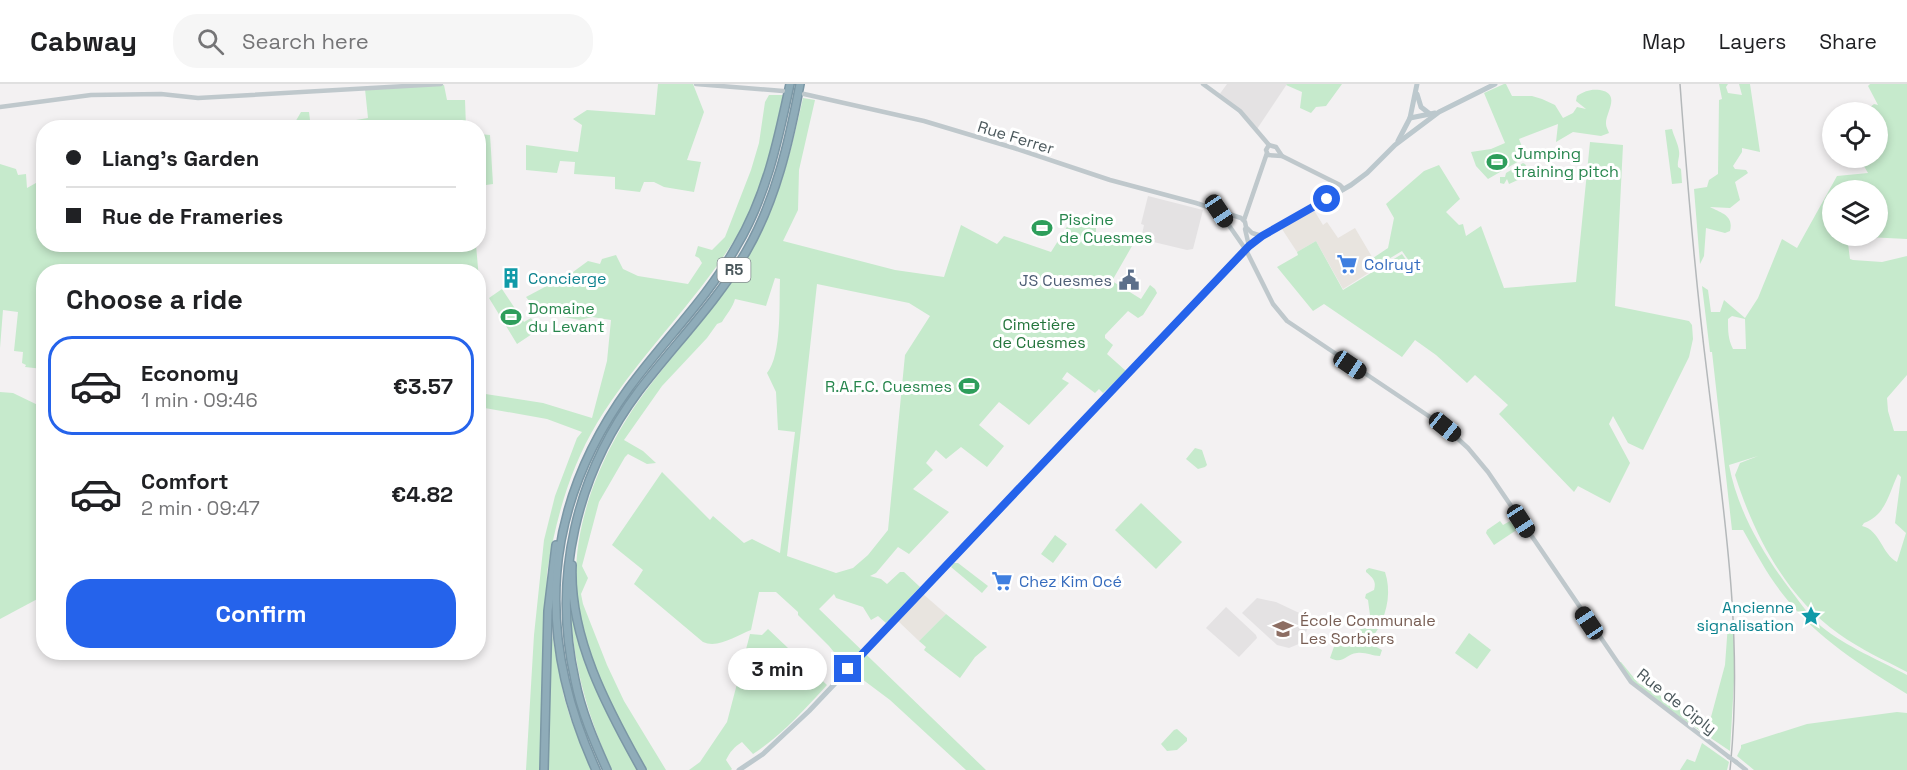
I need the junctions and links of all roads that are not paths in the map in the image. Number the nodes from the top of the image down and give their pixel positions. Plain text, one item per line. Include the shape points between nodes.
1 (441, 84) edge
2 (696, 84) edge
3 (790, 84) edge
4 (800, 84) edge
5 (1203, 84) edge
6 (1417, 84) edge
7 (1495, 84) edge
8 (783, 91) dead end
9 (1417, 93) junction
10 (804, 94) dead end
11 (0, 107) edge
12 (1439, 112) junction
13 (1430, 114) junction
14 (1410, 118) junction
15 (1422, 123) junction
16 (1269, 145) junction
17 (1395, 145) junction
18 (1267, 153) junction
19 (1276, 153) junction
20 (1334, 183) junction
21 (1345, 189) junction
22 (1337, 193) junction
23 (1219, 211) junction
24 (1241, 219) junction
25 (1231, 227) junction
26 (1245, 228) junction
27 (1235, 233) junction
28 (1262, 236) junction
29 (1247, 248) junction
30 (563, 531) junction
31 (570, 548) junction
32 (544, 770) edge
33 (597, 770) edge
34 (607, 770) edge
35 (642, 770) edge
36 (739, 770) edge
37 (1746, 770) edge

1 - 11 street via 198,98 91,95
2 - 8 street
3 - 30 highway, R5 via 768,176 738,245 605,424 578,481
4 - 31 highway, R5 via 774,190 747,250 710,305 614,429 580,505
5 - 16 street via 1240,111
6 - 9 main road
7 - 12 main road
9 - 13 main road via 1421,107
9 - 14 main road
10 - 23 street, Rue Ferrer via 924,121
12 - 13 main road
12 - 15 main road
13 - 14 main road
14 - 15 main road
14 - 17 main road
15 - 17 main road
16 - 18 street
16 - 19 street via 1274,146
17 - 21 main road
18 - 19 street
18 - 24 street
19 - 20 street
20 - 21 street
20 - 22 street
21 - 22 main road
22 - 28 main road
23 - 24 street, Rue Ferrer
23 - 25 street
24 - 25 street via 1233,220
24 - 26 street
25 - 27 street
26 - 27 street
26 - 28 street
26 - 29 street
27 - 29 street
28 - 29 main road
29 - 36 main road via 808,711 763,754
29 - 37 street, Rue de Ciply, bridge via 1273,304 1291,326 1445,427 1468,448 1624,675
30 - 32 highway via 556,542 550,587
30 - 33 highway, R5 via 556,593 559,652 571,707
31 - 34 highway, R5 via 566,615 570,660 581,704
31 - 35 highway via 574,599 583,641 613,716

